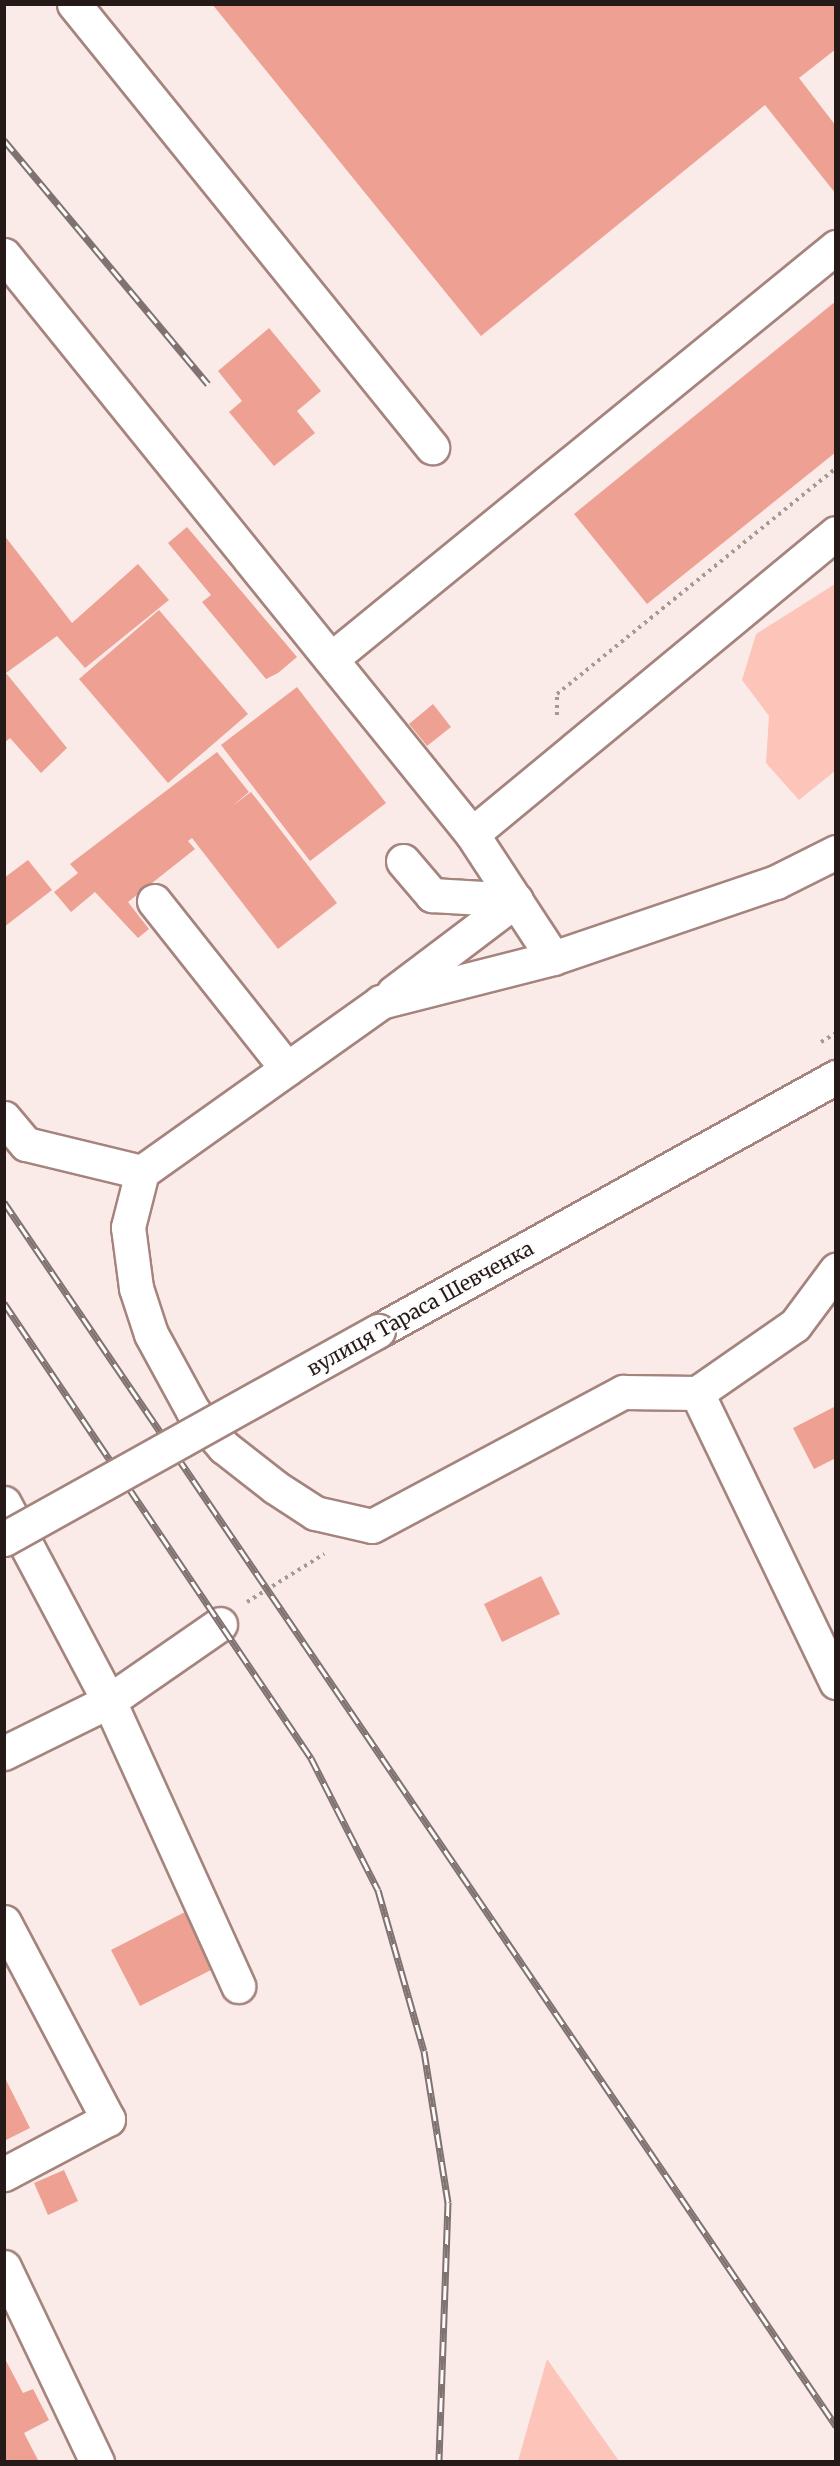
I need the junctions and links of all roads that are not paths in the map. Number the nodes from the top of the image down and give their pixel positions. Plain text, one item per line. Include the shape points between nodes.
1 (74, 4) edge
2 (836, 247) edge
3 (4, 255) edge
4 (432, 447) dead end
5 (836, 533) edge
6 (331, 659) junction
7 (472, 834) junction
8 (836, 852) edge
9 (403, 861) dead end
10 (516, 900) junction
11 (154, 901) dead end
12 (553, 958) junction
13 (381, 1002) junction
14 (287, 1069) junction
15 (836, 1077) edge
16 (4, 1118) edge
17 (142, 1172) junction
18 (836, 1270) edge
19 (697, 1393) junction
20 (4, 1503) edge
21 (4, 1539) edge
22 (220, 1624) road end
23 (836, 1682) edge
24 (110, 1701) junction
25 (4, 1753) edge
26 (4, 1922) edge
27 (238, 1986) dead end
28 (4, 2174) edge
29 (4, 2267) edge
30 (97, 2462) edge

1 - 4 main road
2 - 6 main road
3 - 6 main road
5 - 7 main road
6 - 7 main road
7 - 10 main road
8 - 12 main road via 776,882
9 - 10 main road via 432,895
10 - 12 main road
10 - 13 main road
11 - 14 main road
12 - 13 main road
13 - 14 main road
14 - 17 main road
15 - 21 main road, вулиця Тараса Шевченка, bridge
16 - 17 main road via 26,1144
17 - 19 main road via 128,1227 136,1288 151,1334 193,1411 224,1448 315,1513 372,1526 623,1392
18 - 19 main road via 795,1325
19 - 23 main road
20 - 24 main road
22 - 24 main road
24 - 25 main road
24 - 27 main road
26 - 28 main road via 108,2119
29 - 30 main road

